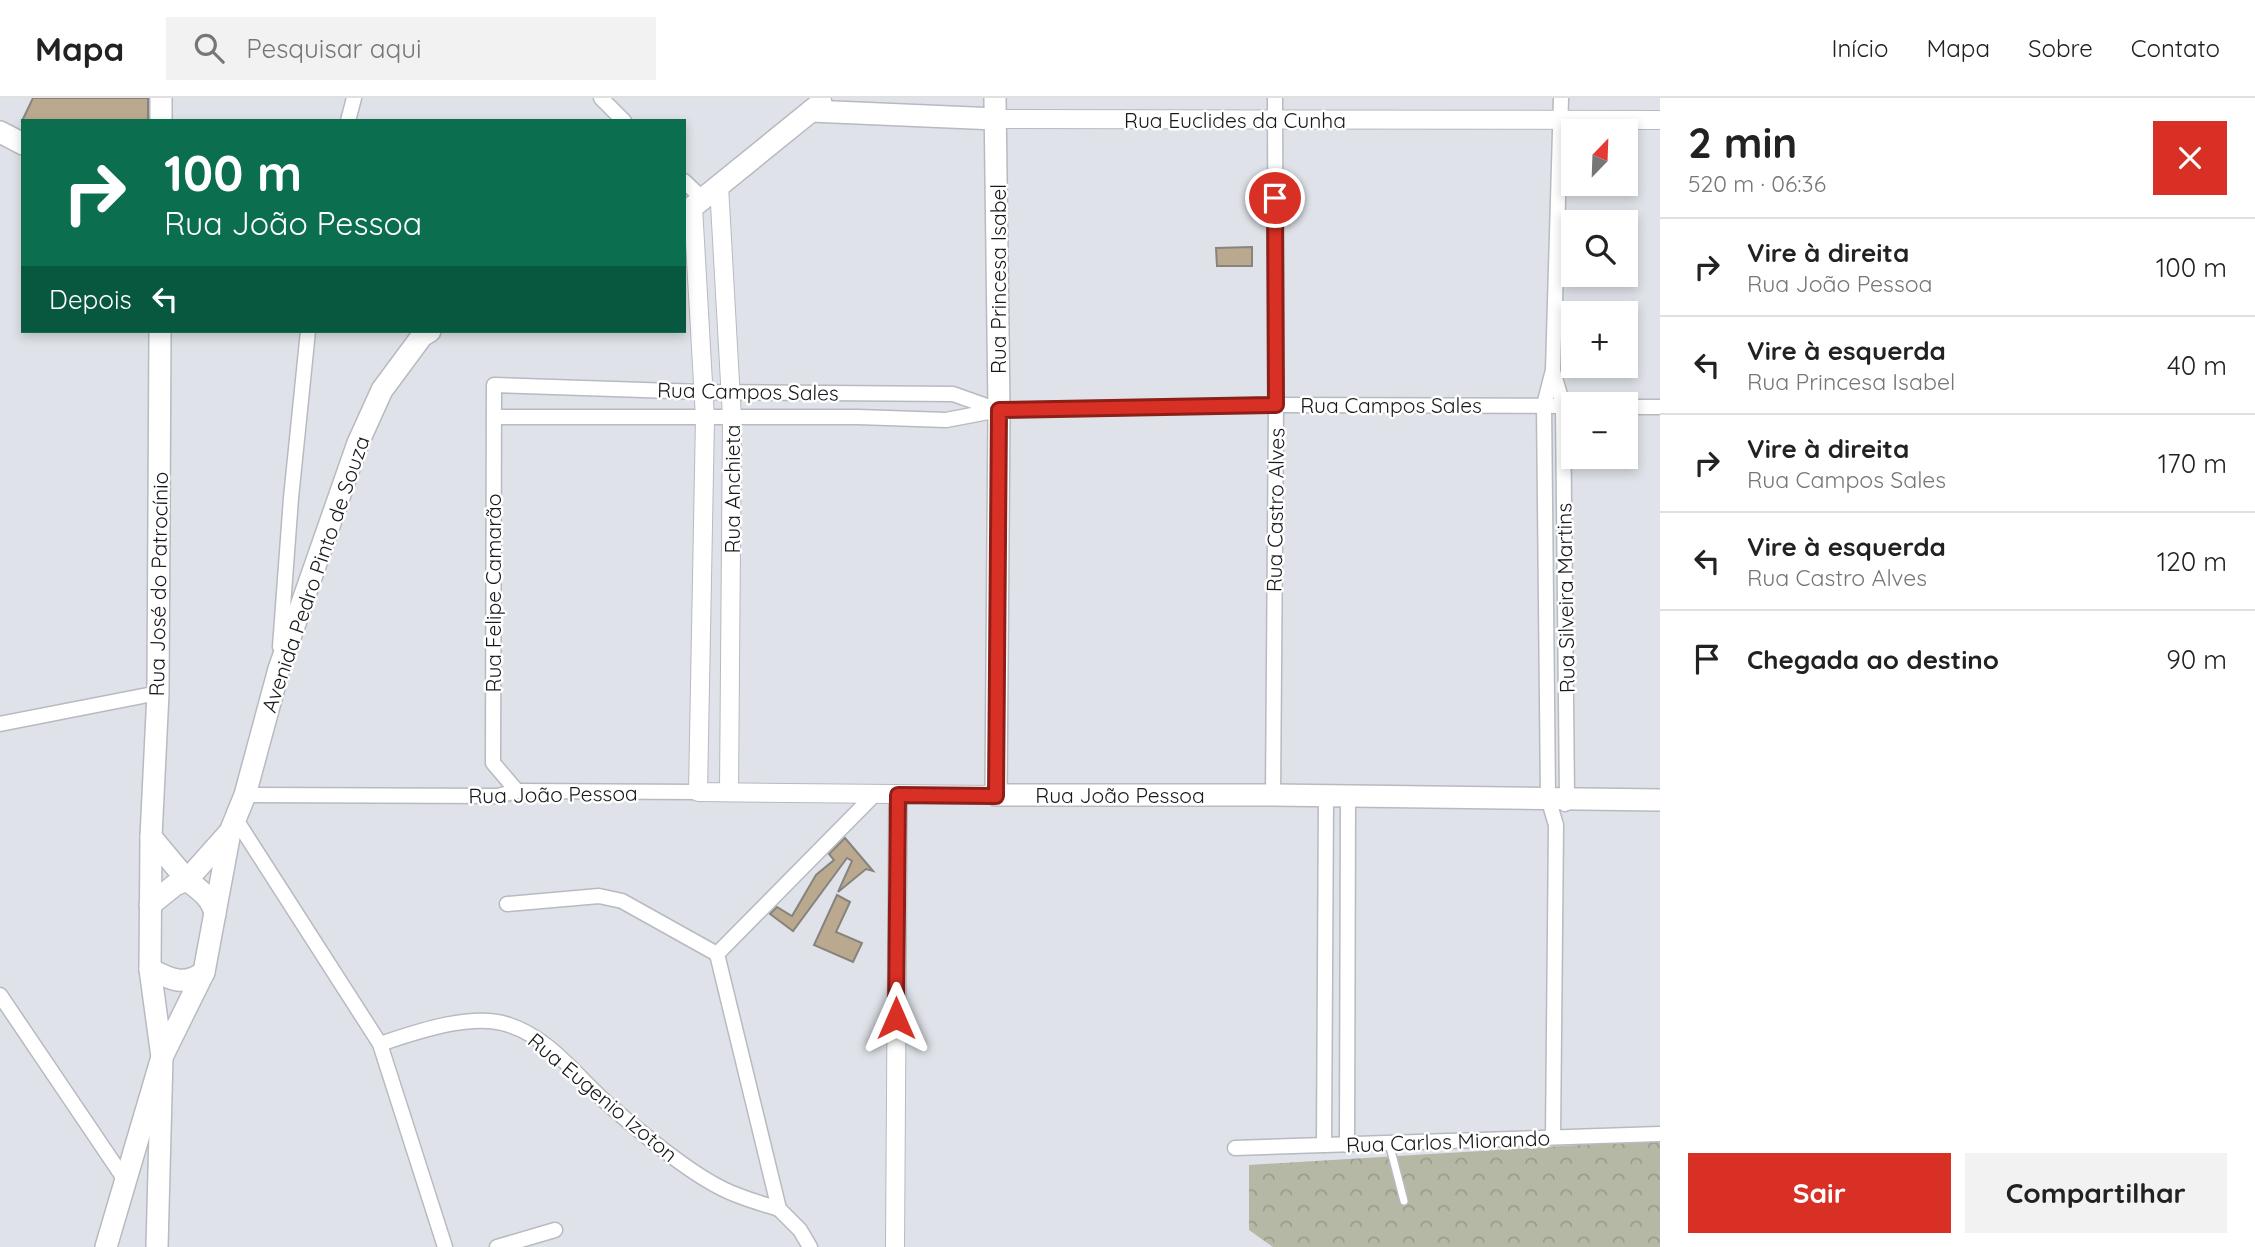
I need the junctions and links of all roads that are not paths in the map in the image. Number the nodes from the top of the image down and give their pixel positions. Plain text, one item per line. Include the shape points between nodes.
1 (161, 98) edge
2 (354, 98) edge
3 (601, 98) edge
4 (1275, 98) edge
5 (1561, 98) edge
6 (819, 105) edge
7 (995, 108) edge
8 (161, 119) edge
9 (349, 119) edge
10 (622, 119) edge
11 (1561, 119) junction
12 (1274, 120) junction
13 (1638, 120) edge
14 (1660, 120) edge
15 (0, 132) edge
16 (21, 143) edge
17 (686, 184) edge
18 (700, 202) edge
19 (160, 333) edge
20 (308, 333) edge
21 (427, 333) edge
22 (1552, 370) junction
23 (494, 385) joint
24 (703, 392) junction
25 (731, 392) junction
26 (1562, 392) edge
27 (858, 393) junction
28 (1276, 405) junction
29 (1544, 405) junction
30 (1561, 406) edge
31 (1638, 407) edge
32 (1660, 407) edge
33 (999, 410) junction
34 (494, 416) junction
35 (858, 417) junction
36 (705, 418) junction
37 (732, 418) junction
38 (1567, 469) edge
39 (1565, 561) junction
40 (1546, 562) junction
41 (731, 601) junction
42 (701, 602) junction
43 (279, 669) junction
44 (158, 693) junction
45 (0, 724) edge
46 (517, 791) junction
47 (698, 792) junction
48 (729, 792) junction
49 (875, 794) junction
50 (244, 795) junction
51 (898, 795) junction
52 (1273, 795) junction
53 (996, 796) junction
54 (1326, 797) junction
55 (1348, 797) junction
56 (1558, 798) junction
57 (1660, 800) edge
58 (233, 825) junction
59 (151, 837) junction
60 (187, 880) junction
61 (507, 904) dead end
62 (150, 905) junction
63 (215, 915) junction
64 (717, 954) junction
65 (150, 969) junction
66 (204, 972) junction
67 (0, 995) edge
68 (380, 1044) junction
69 (162, 1057) junction
70 (1660, 1134) edge
71 (1553, 1137) junction
72 (1389, 1143) junction
73 (1347, 1145) junction
74 (1324, 1146) junction
75 (1236, 1148) dead end
76 (125, 1180) junction
77 (1404, 1201) dead end
78 (779, 1209) junction
79 (555, 1230) dead end
80 (106, 1247) edge
81 (157, 1247) edge
82 (445, 1247) edge
83 (498, 1247) edge
84 (810, 1247) edge
85 (895, 1247) edge

1 - 8 main road
2 - 9 street
3 - 10 street
4 - 12 street, Rua Castro Alves
5 - 11 street, Rua Silveira Martins
6 - 7 main road, Rua Euclides da Cunha
6 - 18 main road
7 - 12 street, Rua Euclides da Cunha
7 - 33 main road, Rua Princesa Isabel
11 - 12 street, Rua Euclides da Cunha
11 - 22 street, Rua Silveira Martins
12 - 28 street, Rua Castro Alves
13 - 14 street, Rua Euclides da Cunha
15 - 16 main road
17 - 18 street
18 - 24 street, Rua Anchieta
18 - 25 street, Rua Anchieta
19 - 44 main road, Rua José do Patrocínio
20 - 43 street
21 - 43 main road, Avenida Pedro Pinto de Souza via 383,390 358,443
22 - 26 street, Rua Silveira Martins
22 - 29 street, Rua Silveira Martins
23 - 24 street, Rua Campos Sales
23 - 34 street, Rua Felipe Camarão
24 - 25 street, Rua Campos Sales
24 - 36 street, Rua Anchieta
25 - 27 street, Rua Campos Sales
25 - 37 street, Rua Anchieta
27 - 33 street, Rua Campos Sales via 953,394
27 - 35 street
28 - 29 street, Rua Campos Sales
28 - 33 street, Rua Campos Sales
28 - 52 street, Rua Castro Alves
29 - 30 street, Rua Campos Sales
29 - 40 street, Rua Silveira Martins
31 - 32 street
33 - 35 street, Rua Campos Sales via 946,420
33 - 53 main road, Rua Princesa Isabel
34 - 36 street, Rua Campos Sales
34 - 46 street, Rua Felipe Camarão via 493,763
35 - 37 street, Rua Campos Sales
36 - 37 street, Rua Campos Sales
36 - 42 street, Rua Anchieta
37 - 41 street, Rua Anchieta
38 - 39 street, Rua Silveira Martins
39 - 40 street
39 - 56 street, Rua Silveira Martins
40 - 56 street, Rua Silveira Martins
41 - 42 street
41 - 48 street, Rua Anchieta
42 - 47 street, Rua Anchieta
43 - 50 main road, Avenida Pedro Pinto de Souza
44 - 45 street
44 - 59 main road, Rua José do Patrocínio
46 - 47 street, Rua João Pessoa
46 - 50 street, Rua João Pessoa via 498,796
47 - 48 street, Rua João Pessoa
48 - 49 street, Rua João Pessoa
49 - 51 street, Rua João Pessoa
49 - 64 street
50 - 58 main road, Avenida Pedro Pinto de Souza
51 - 53 street, Rua João Pessoa
51 - 85 street
52 - 53 main road, Rua João Pessoa
52 - 54 main road, Rua João Pessoa
54 - 55 main road, Rua João Pessoa
54 - 74 street
55 - 56 main road, Rua João Pessoa
55 - 73 street
56 - 57 main road, Rua João Pessoa
56 - 71 street, Rua Silveira Martins
58 - 60 main road, Avenida Pedro Pinto de Souza
58 - 63 main road, Avenida Pedro Pinto de Souza
58 - 68 street
59 - 60 main road
59 - 62 main road, Rua José do Patrocínio
60 - 62 main road
60 - 63 main road via 204,892
61 - 64 street via 599,896 622,901
62 - 65 main road
63 - 66 main road
64 - 78 street
65 - 66 main road via 182,982
65 - 69 main road
66 - 69 main road
67 - 76 street
68 - 78 street, Rua Eugenio Izoton via 472,1020 507,1024 536,1036 614,1111 699,1175
68 - 82 street
69 - 76 main road
69 - 81 main road
70 - 71 street, Rua Carlos Miorando
71 - 72 street, Rua Carlos Miorando
72 - 73 street, Rua Carlos Miorando
72 - 77 lane
73 - 74 street, Rua Carlos Miorando
74 - 75 street, Rua Carlos Miorando
76 - 80 main road
78 - 84 street
79 - 83 street

